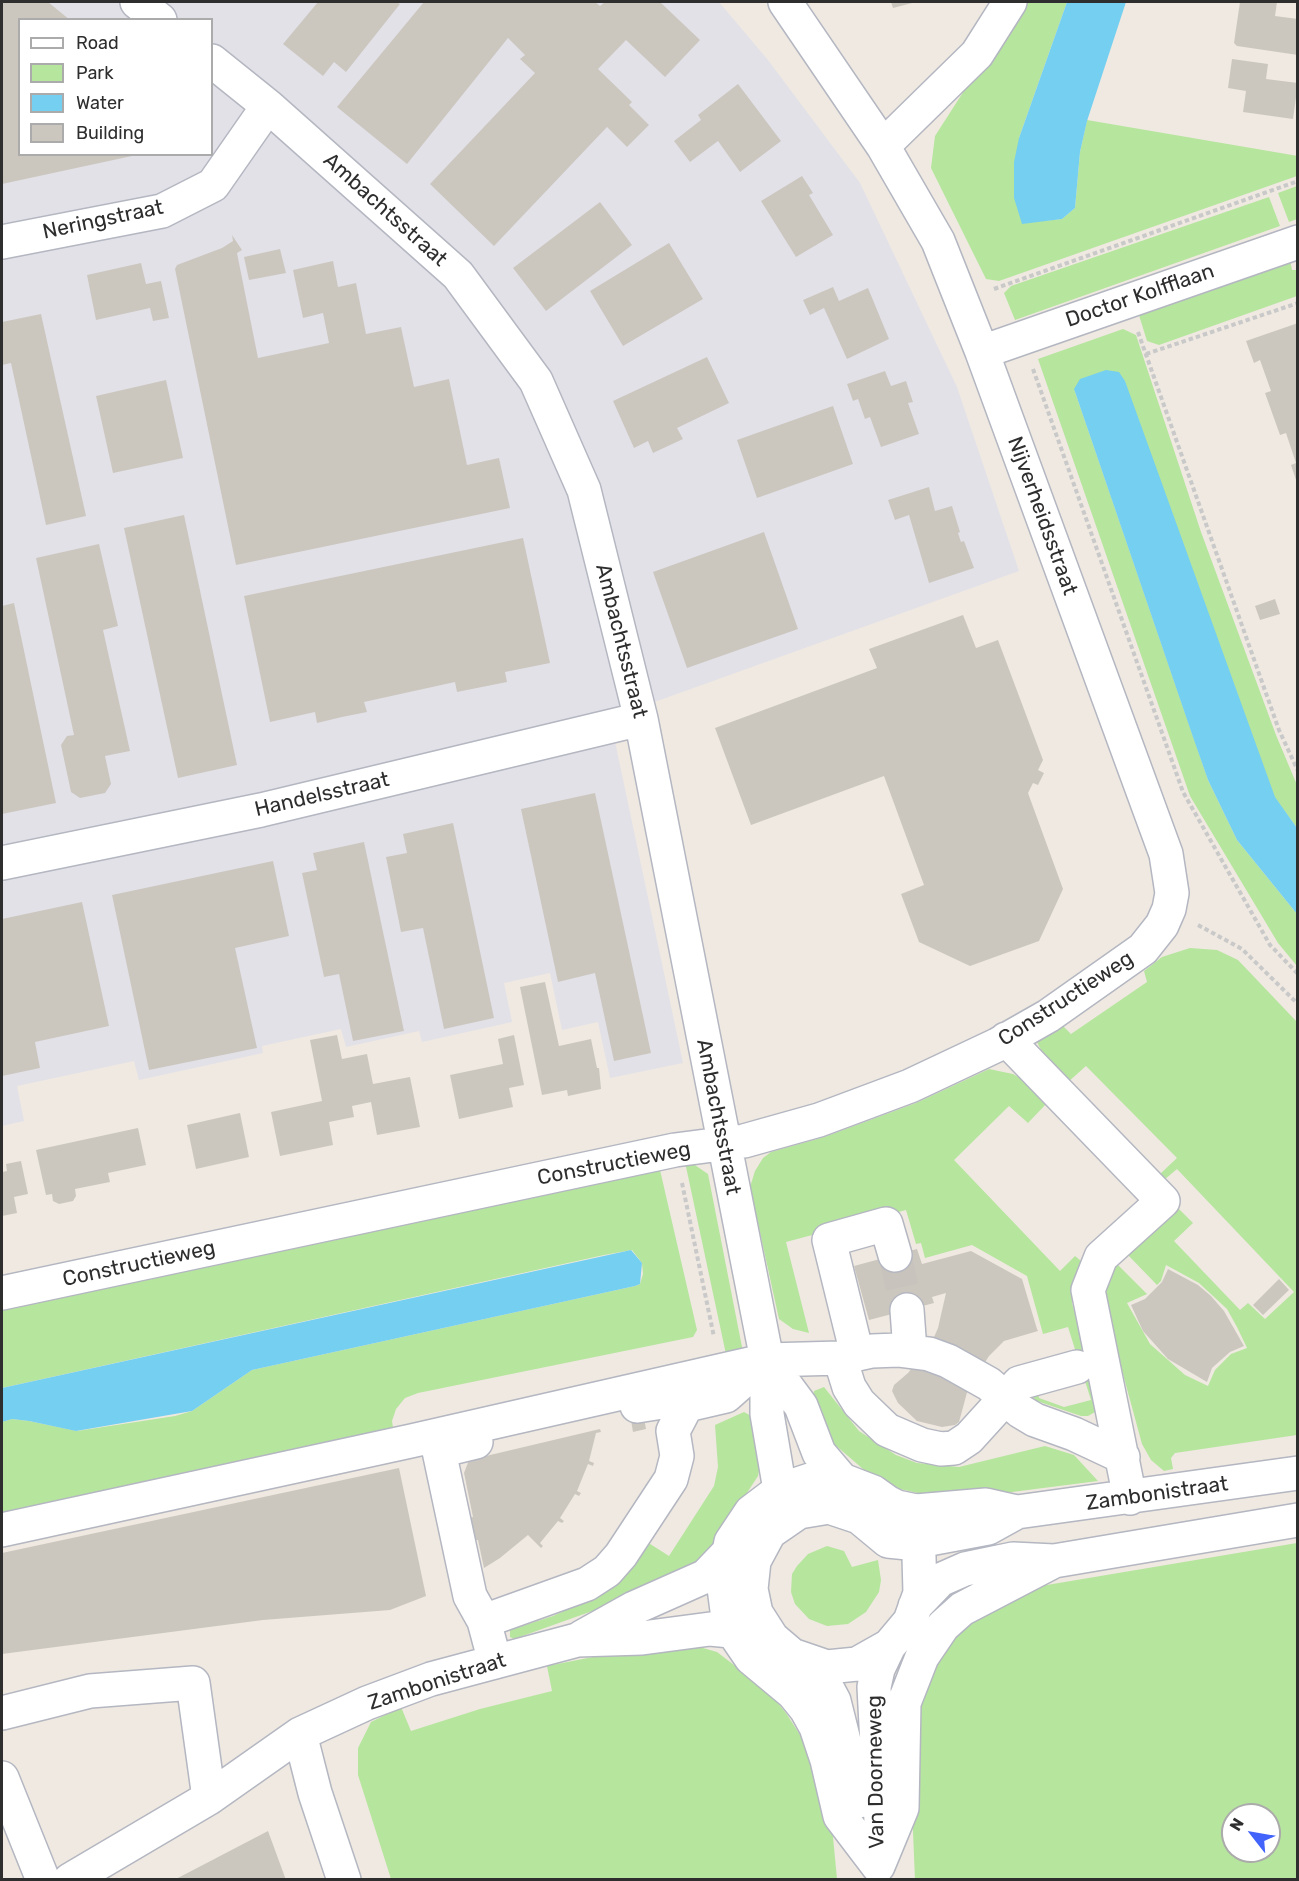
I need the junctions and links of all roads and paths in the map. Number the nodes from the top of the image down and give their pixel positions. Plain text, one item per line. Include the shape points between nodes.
1 (137, 2) edge
2 (785, 2) edge
3 (1010, 2) edge
4 (157, 18) edge
5 (213, 62) edge
6 (268, 106) junction
7 (883, 146) junction
8 (1298, 181) edge
9 (2, 242) edge
10 (1298, 242) edge
11 (1128, 301) junction
12 (1298, 303) edge
13 (1022, 336) junction
14 (982, 352) junction
15 (1146, 354) junction
16 (641, 719) junction
17 (1298, 771) edge
18 (2, 863) edge
19 (1169, 909) junction
20 (1298, 974) edge
21 (1298, 1004) edge
22 (1006, 1039) junction
23 (723, 1145) junction
24 (675, 1150) junction
25 (895, 1256) tunnel mouth
26 (2, 1293) edge
27 (907, 1310) tunnel mouth
28 (716, 1344) dead end
29 (910, 1351) junction
30 (848, 1356) junction
31 (767, 1360) junction
32 (1077, 1367) dead end
33 (1003, 1398) junction
34 (683, 1407) junction
35 (1123, 1457) junction
36 (1298, 1473) edge
37 (842, 1480) junction
38 (780, 1490) junction
39 (1130, 1498) junction
40 (887, 1502) junction
41 (1017, 1512) junction
42 (1298, 1520) edge
43 (2, 1530) edge
44 (770, 1532) junction
45 (915, 1541) junction
46 (727, 1554) junction
47 (1054, 1561) junction
48 (915, 1606) junction
49 (484, 1621) junction
50 (733, 1629) junction
51 (772, 1638) junction
52 (577, 1640) junction
53 (889, 1646) junction
54 (804, 1661) junction
55 (495, 1662) junction
56 (2, 1713) edge
57 (300, 1734) junction
58 (2, 1778) edge
59 (210, 1798) junction
60 (878, 1873) edge
61 (43, 1880) edge
62 (70, 1880) edge
63 (344, 1880) edge

1 - 4 street
2 - 7 street, Nijverheidsstraat
3 - 7 street via 977,54
5 - 6 street, Ambachtsstraat
6 - 9 street, Neringstraat via 213,184 162,211
6 - 16 street, Ambachtsstraat via 458,275 536,381 584,490
7 - 14 street, Nijverheidsstraat via 938,241
8 - 13 path via 991,290 1005,322
10 - 11 street, Doctor Kolfflaan
11 - 13 street, Doctor Kolfflaan
11 - 15 path
12 - 15 path
13 - 14 street, Doctor Kolfflaan
13 - 20 path via 1183,792 1270,945
14 - 19 street, Nijverheidsstraat via 1166,854 1173,893
15 - 17 path via 1279,730
16 - 18 street, Handelsstraat via 261,810
16 - 23 street, Ambachtsstraat
19 - 21 path via 1242,949
19 - 22 street, Constructieweg via 1143,949 1048,1016
22 - 23 street, Constructieweg via 864,1104
22 - 35 street via 1163,1201 1101,1257 1090,1279 1089,1302
23 - 24 street, Constructieweg
23 - 31 street, Ambachtsstraat
24 - 26 street, Constructieweg
24 - 28 path
25 - 30 street via 886,1224 829,1240
27 - 29 street
29 - 30 street via 881,1350
29 - 33 street via 929,1354 969,1371
30 - 31 street
30 - 33 street via 849,1387 872,1418 887,1430 922,1446 954,1448 969,1437
31 - 34 street via 726,1396
31 - 37 street, Ambachtsstraat via 801,1406 819,1453
31 - 38 street, Ambachtsstraat via 767,1414
31 - 43 street
32 - 33 street via 1023,1381
33 - 35 street via 1035,1420
34 - 49 street via 673,1431 676,1456 671,1479 607,1571 588,1584
34 - 49 street via 675,1400 662,1400 439,1451 470,1596
35 - 39 street
36 - 39 street, Zambonistraat
37 - 38 street via 810,1480
37 - 40 street
38 - 44 street, Ambachtsstraat via 778,1512
38 - 46 street via 748,1517
39 - 41 street, Zambonistraat
40 - 41 street, Zambonistraat via 916,1512 986,1504
40 - 45 street via 903,1519
41 - 45 street, Zambonistraat via 988,1528
42 - 47 street
44 - 45 street via 799,1512 829,1507 859,1518 888,1541
44 - 51 street via 754,1561 751,1588 756,1613
45 - 48 street via 921,1580
46 - 50 street, Van Doorneweg via 723,1593
46 - 52 street, Zambonistraat via 706,1576 634,1608
47 - 48 street via 1013,1559 965,1569 940,1580
47 - 60 street, Van Doorneweg via 972,1602 952,1617 928,1646 904,1703 902,1808
48 - 53 street via 905,1629
49 - 55 street
50 - 51 street, Zambonistraat
50 - 52 street, Zambonistraat
50 - 60 street, Van Doorneweg via 751,1658 800,1700 812,1718 840,1816
51 - 54 street
52 - 55 street, Zambonistraat
53 - 54 street via 868,1660 849,1666 828,1667
53 - 60 street, Van Doorneweg via 874,1687 882,1810
54 - 60 street, Van Doorneweg via 826,1686 837,1712
55 - 57 street, Zambonistraat via 431,1679
56 - 59 street via 90,1691 193,1683
57 - 59 street, Zambonistraat
57 - 63 street
58 - 61 street
59 - 62 street, Zambonistraat

